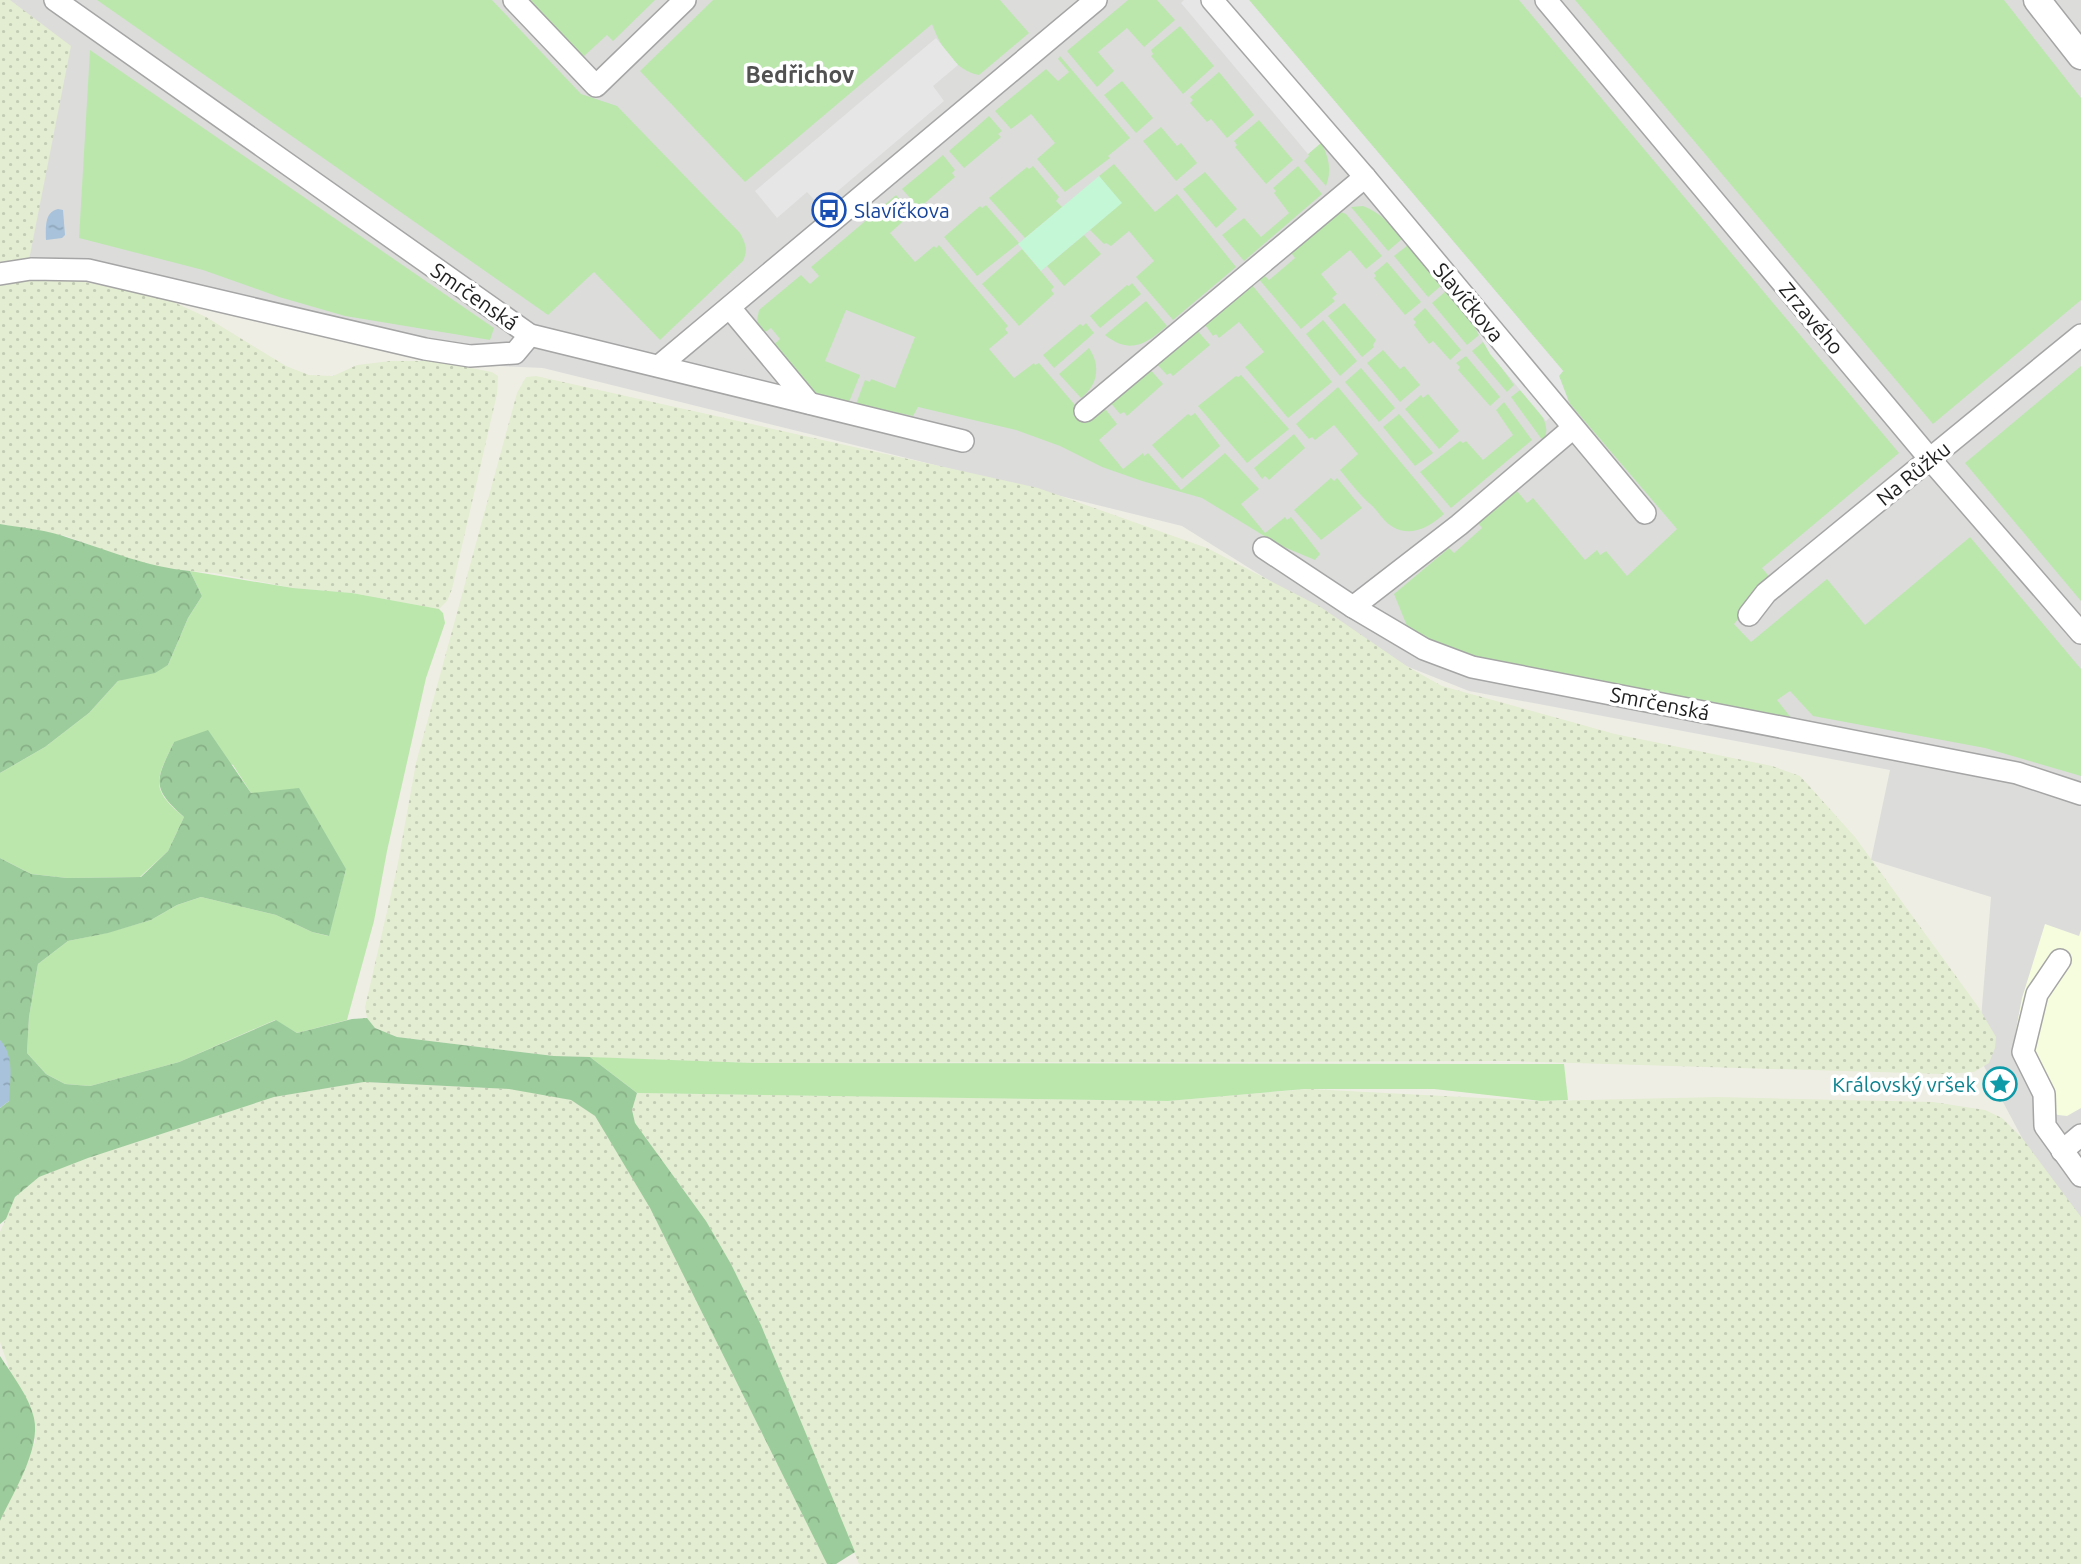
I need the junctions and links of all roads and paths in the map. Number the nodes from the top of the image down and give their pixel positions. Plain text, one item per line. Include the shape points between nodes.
1 (55, 0) edge
2 (514, 0) edge
3 (685, 0) edge
4 (1096, 0) edge
5 (1212, 0) edge
6 (1546, 0) edge
7 (2037, 0) edge
8 (2081, 56) edge
9 (1365, 177) junction
10 (0, 274) edge
11 (730, 308) junction
12 (530, 335) junction
13 (2081, 335) edge
14 (659, 366) junction
15 (809, 403) junction
16 (1084, 411) dead end
17 (1573, 428) junction
18 (963, 441) dead end
19 (1930, 459) junction
20 (1645, 513) dead end
21 (1264, 548) dead end
22 (1353, 607) junction
23 (1749, 615) dead end
24 (2081, 634) edge
25 (2081, 794) edge
26 (2060, 960) dead end
27 (2081, 1135) edge
28 (2062, 1151) junction
29 (2081, 1176) edge

1 - 12 street, Smrčenská
2 - 3 street via 596,86
4 - 11 street
5 - 9 street, Slavíčkova
6 - 19 street, Zrzavého
7 - 8 street
9 - 16 street
9 - 17 street, Slavíčkova
10 - 12 street via 31,269 88,270 470,356 515,353
11 - 14 street
11 - 15 street
12 - 14 street, Smrčenská
13 - 19 street, Na Růžku
14 - 15 street, Smrčenská
15 - 18 street, Smrčenská
17 - 20 street, Slavíčkova
17 - 22 street
19 - 23 street, Na Růžku via 1766,593
19 - 24 street, Zrzavého
21 - 22 street, Smrčenská
22 - 25 street, Smrčenská via 1424,649 1472,667 2004,771
26 - 28 street via 2037,994 2023,1052 2044,1094 2045,1126
27 - 28 street
28 - 29 street

